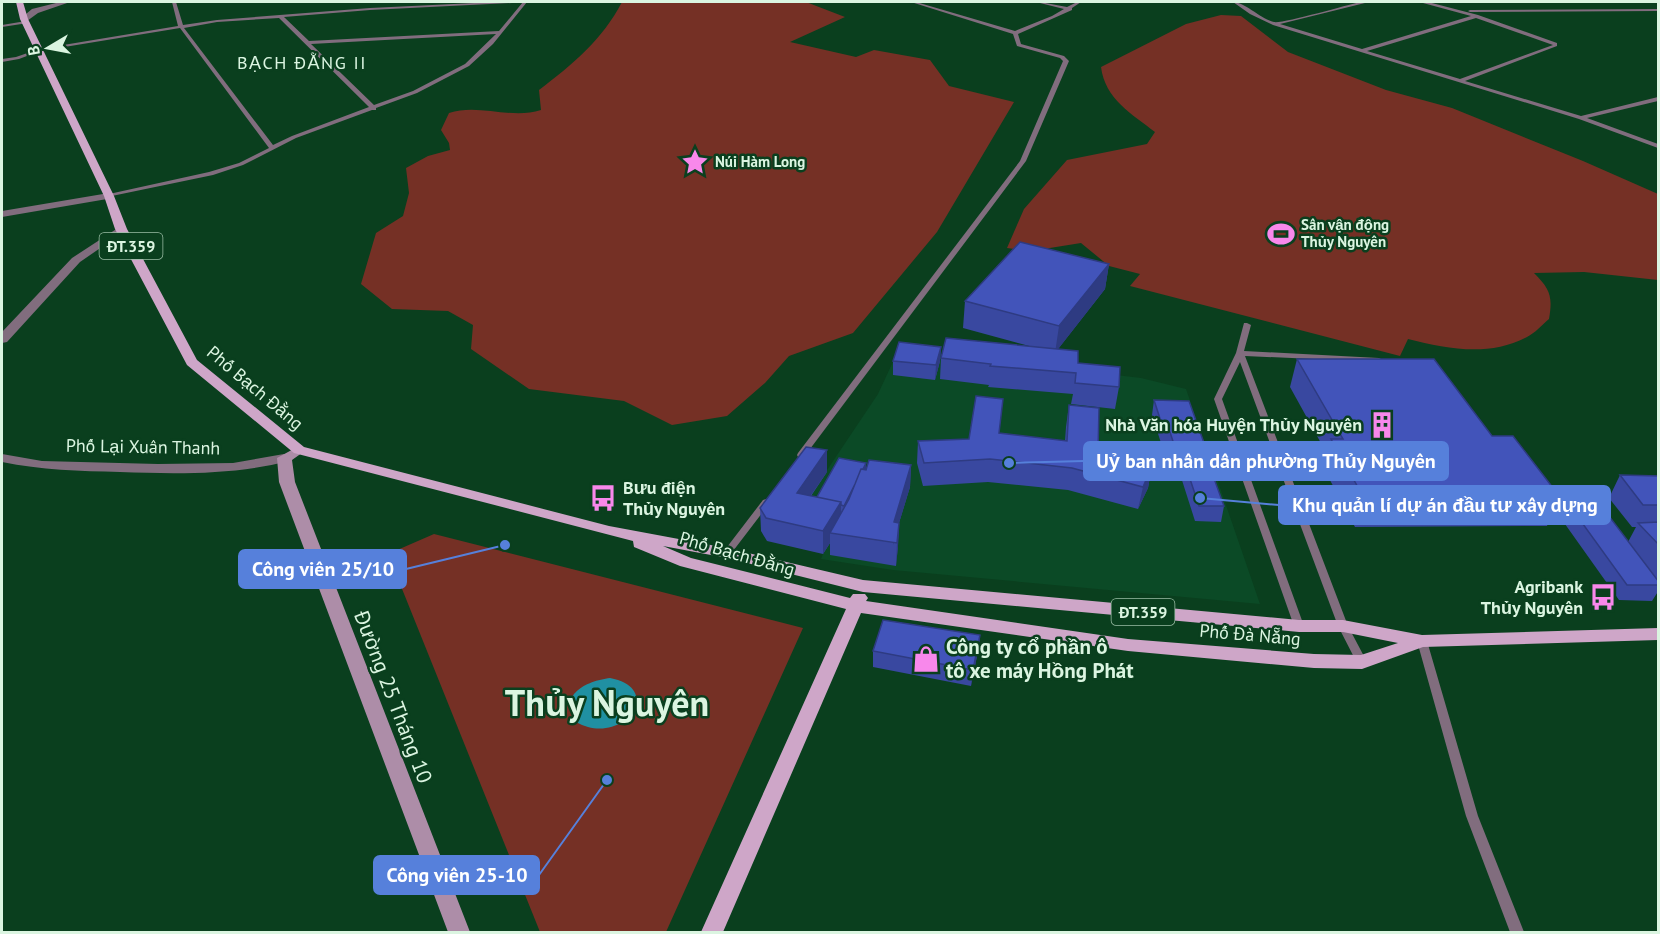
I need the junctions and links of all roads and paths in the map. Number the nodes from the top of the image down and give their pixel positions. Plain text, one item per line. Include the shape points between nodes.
1 (19, 2) edge
2 (66, 2) edge
3 (174, 2) edge
4 (512, 2) edge
5 (525, 2) edge
6 (913, 2) edge
7 (1042, 2) edge
8 (1078, 2) edge
9 (1234, 2) edge
10 (1363, 2) edge
11 (1425, 2) edge
12 (1070, 9) junction
13 (1659, 10) edge
14 (1459, 11) junction
15 (280, 15) junction
16 (1476, 16) junction
17 (25, 20) junction
18 (1275, 24) junction
19 (180, 25) junction
20 (2, 26) edge
21 (500, 33) junction
22 (1015, 33) junction
23 (308, 43) junction
24 (39, 50) junction
25 (1360, 51) junction
26 (2, 60) edge
27 (1458, 81) junction
28 (1659, 99) edge
29 (374, 109) junction
30 (1581, 118) junction
31 (1659, 146) edge
32 (272, 148) junction
33 (109, 196) junction
34 (2, 214) edge
35 (121, 229) junction
36 (1247, 325) dead end
37 (2, 339) edge
38 (1240, 352) junction
39 (1386, 360) edge
40 (292, 454) junction
41 (2, 458) edge
42 (799, 459) edge
43 (1241, 464) junction
44 (1282, 465) junction
45 (770, 496) edge
46 (609, 531) junction
47 (727, 553) junction
48 (862, 586) junction
49 (857, 606) junction
50 (1299, 626) junction
51 (1343, 626) junction
52 (1659, 634) edge
53 (1422, 641) junction
54 (1362, 662) junction
55 (459, 933) edge
56 (712, 933) edge
57 (1517, 933) edge

1 - 17 main road, Phố Bạch Đằng / ĐT.359
2 - 17 street via 35,11
3 - 19 lane
4 - 15 lane
5 - 21 lane
6 - 22 lane
7 - 12 lane
8 - 12 lane
9 - 18 lane
10 - 18 lane
11 - 14 lane
12 - 22 lane
13 - 14 lane
14 - 16 lane
15 - 19 lane
15 - 23 lane
16 - 25 lane
16 - 27 lane via 1555,46
17 - 20 lane
17 - 24 main road, Phố Bạch Đằng / ĐT.359
18 - 25 lane
19 - 24 lane
19 - 32 lane
21 - 23 lane
21 - 29 lane via 467,65
22 - 42 lane via 1019,45 1066,61 1023,161
23 - 29 lane
24 - 26 lane
24 - 33 main road, Phố Bạch Đằng / ĐT.359
25 - 27 lane
27 - 30 lane
28 - 30 lane
29 - 32 lane
30 - 31 lane
32 - 33 lane via 211,174
33 - 34 street
33 - 35 main road, Phố Bạch Đằng / ĐT.359
35 - 37 street via 76,260
35 - 40 main road, Phố Bạch Đằng / ĐT.359 via 192,363
36 - 38 lane
38 - 39 lane
38 - 43 lane via 1218,399
38 - 44 lane
40 - 41 street, Phố Lại Xuân Thanh via 232,468 42,465
40 - 46 main road, Phố Bạch Đằng / ĐT.359
40 - 55 main road, Đường 25 Tháng 10 via 287,482
43 - 44 lane
43 - 50 lane
44 - 51 lane
45 - 47 lane
46 - 47 main road, Phố Bạch Đằng / ĐT.359
46 - 49 main road, Phố Bạch Đằng / ĐT.359 via 686,562
47 - 48 main road, Phố Bạch Đằng / ĐT.359
48 - 49 main road
48 - 50 main road, Phố Đà Nẵng / ĐT.359
49 - 54 main road, Phố Đà Nẵng / ĐT.359 via 1128,645
49 - 56 main road
50 - 51 main road, Phố Đà Nẵng / ĐT.359
51 - 53 main road, Phố Đà Nẵng / ĐT.359
51 - 54 lane
52 - 53 main road, Phố Đà Nẵng / ĐT.359
53 - 54 main road, Phố Đà Nẵng / ĐT.359
53 - 57 lane via 1472,816

